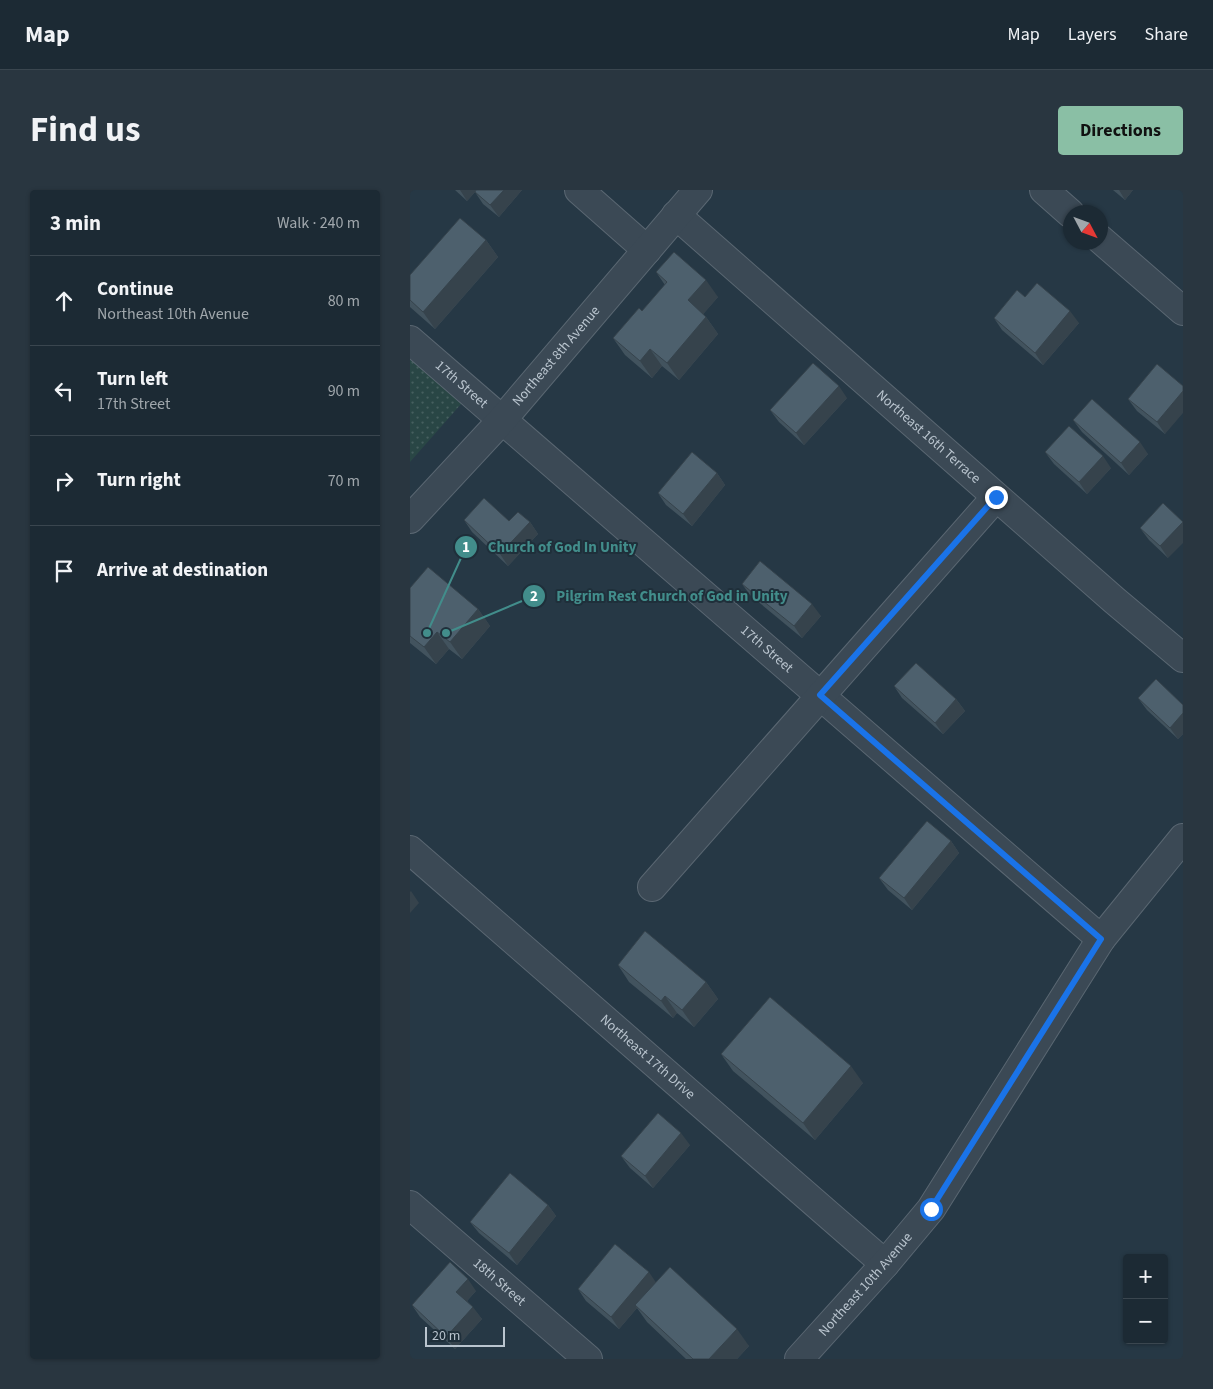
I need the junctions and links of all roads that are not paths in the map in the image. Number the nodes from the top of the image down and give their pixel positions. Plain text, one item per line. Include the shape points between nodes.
1 (580, 190) edge
2 (698, 190) edge
3 (1044, 190) edge
4 (1063, 207) edge
5 (676, 215) junction
6 (1108, 246) edge
7 (647, 250) junction
8 (1183, 311) edge
9 (410, 340) edge
10 (502, 420) junction
11 (996, 497) junction
12 (410, 519) edge
13 (1183, 658) edge
14 (820, 695) junction
15 (1183, 838) edge
16 (410, 850) edge
17 (652, 888) dead end
18 (1101, 939) junction
19 (410, 1204) edge
20 (885, 1264) junction
21 (588, 1359) edge
22 (799, 1359) edge

1 - 7 street
2 - 5 street, Northeast 8th Avenue
3 - 4 street
5 - 7 street, Northeast 8th Avenue
5 - 11 street, Northeast 16th Terrace
6 - 8 street
7 - 10 street, Northeast 8th Avenue
9 - 10 street, 17th Street
10 - 12 street, Northeast 8th Avenue
10 - 14 street, 17th Street
11 - 13 street, Northeast 16th Terrace
11 - 14 street
14 - 17 street
14 - 18 street, 17th Street
15 - 18 street, Northeast 10th Avenue
16 - 20 street, Northeast 17th Drive
18 - 20 street, Northeast 10th Avenue via 931,1209
19 - 21 street, 18th Street
20 - 22 street, Northeast 10th Avenue

